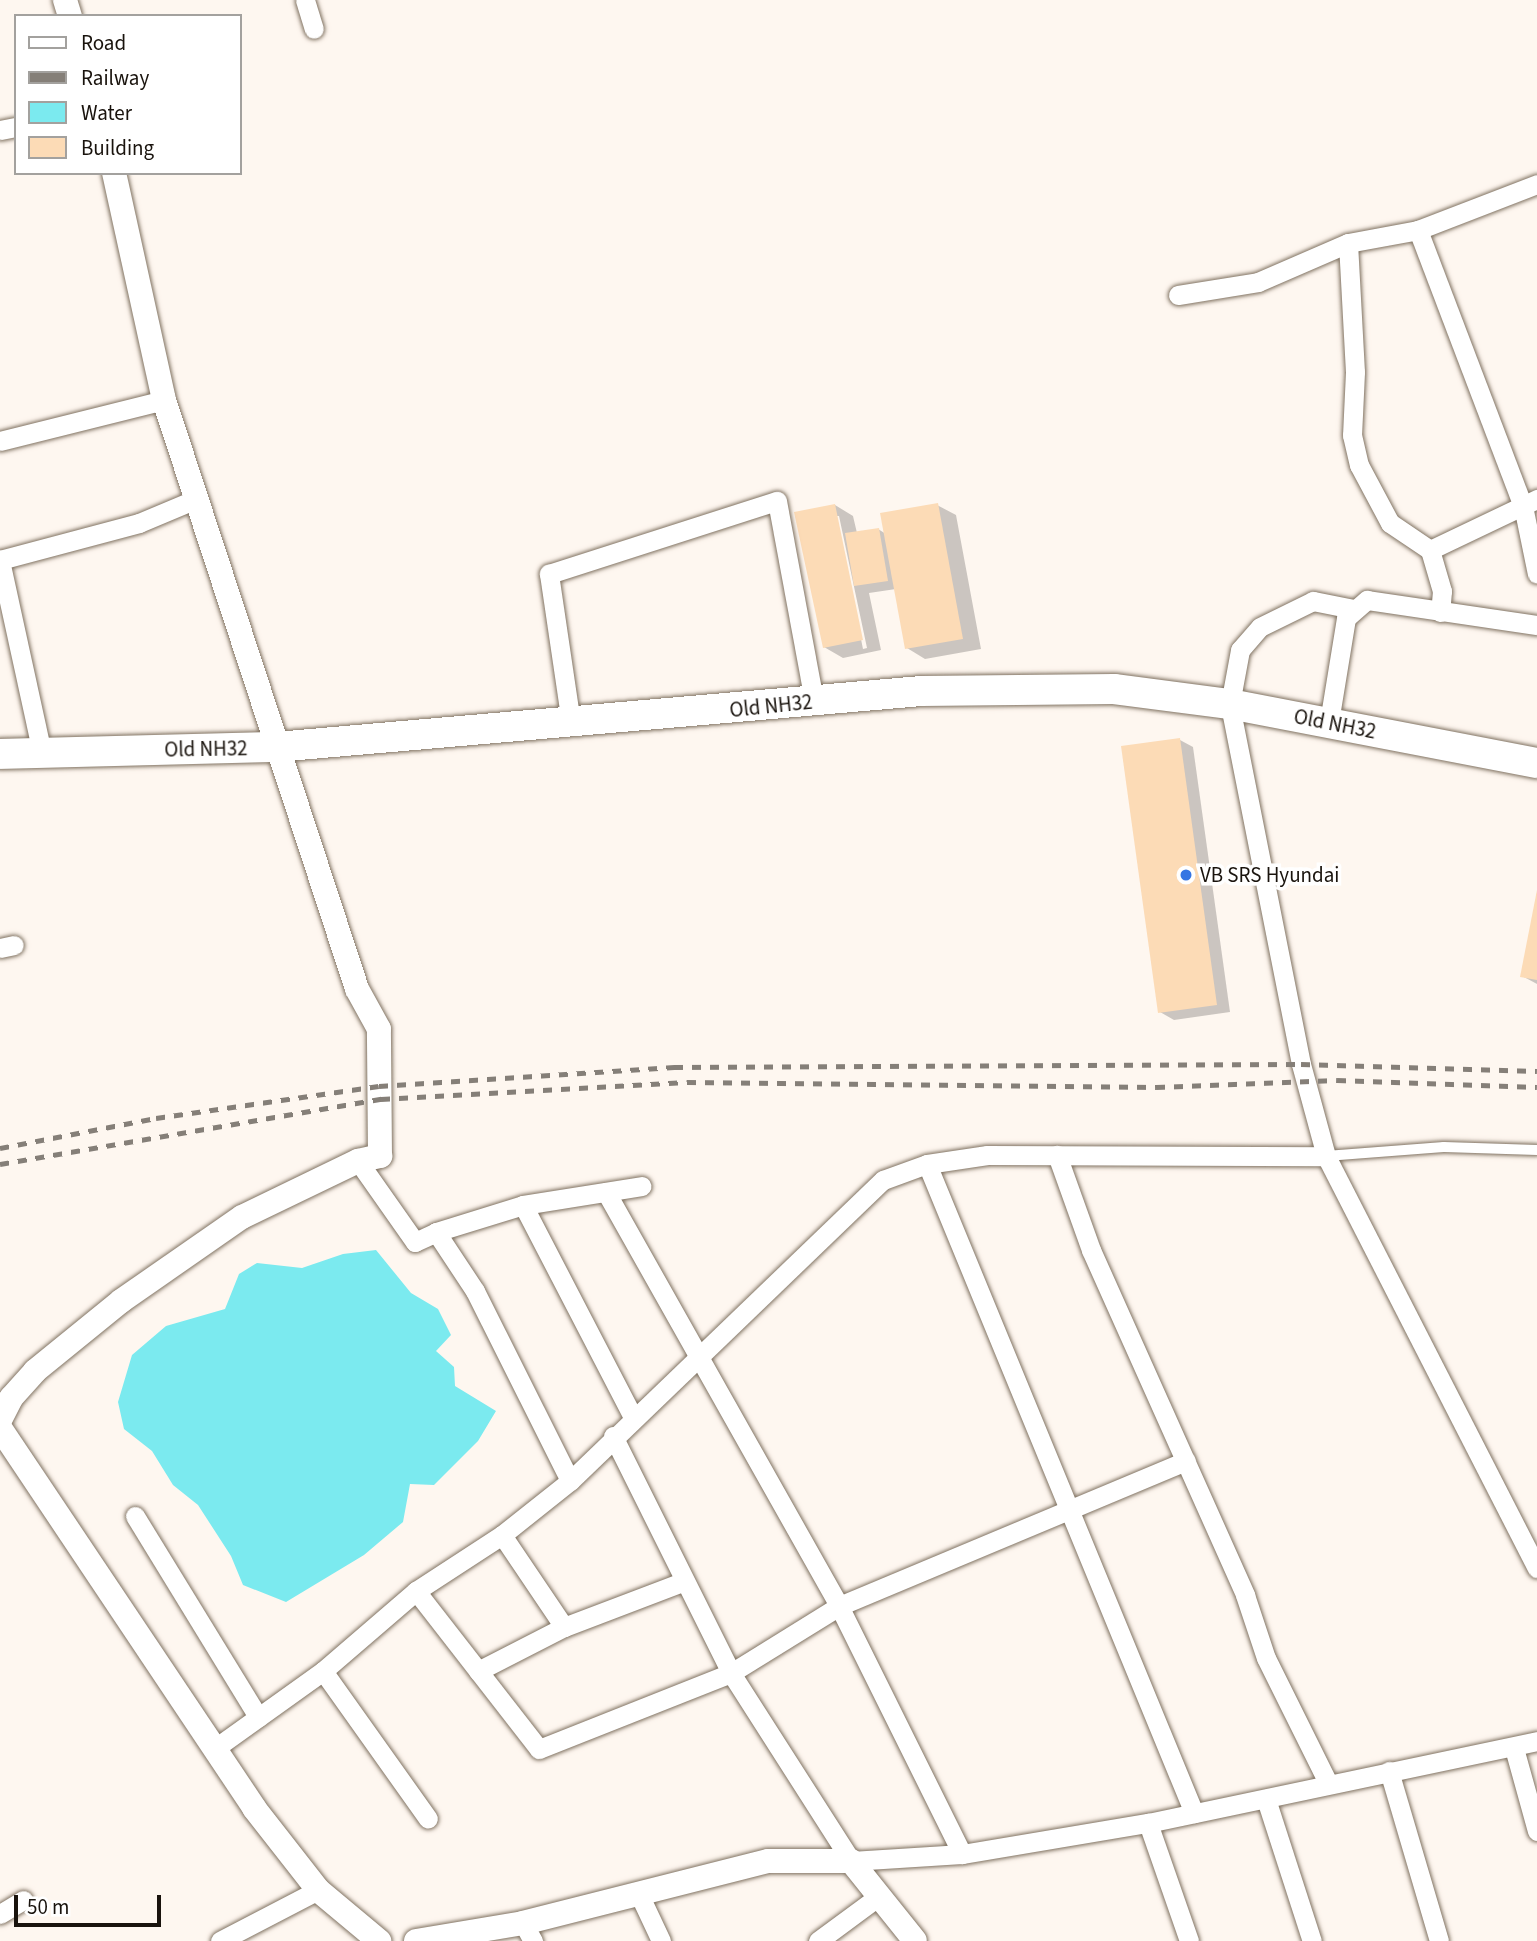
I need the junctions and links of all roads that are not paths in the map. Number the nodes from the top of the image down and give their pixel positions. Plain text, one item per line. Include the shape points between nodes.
1 (305, 0) edge
2 (314, 29) dead end
3 (114, 175) edge
4 (1537, 184) edge
5 (1418, 230) junction
6 (1348, 243) junction
7 (1178, 295) dead end
8 (164, 400) junction
9 (0, 441) edge
10 (196, 499) junction
11 (1530, 502) edge
12 (1430, 550) junction
13 (1537, 574) edge
14 (1353, 609) junction
15 (1440, 612) junction
16 (1537, 625) edge
17 (814, 701) junction
18 (1230, 704) junction
19 (572, 723) junction
20 (1329, 723) junction
21 (276, 747) junction
22 (42, 753) junction
23 (0, 754) edge
24 (1537, 763) edge
25 (1537, 1150) edge
26 (1057, 1155) junction
27 (1326, 1156) junction
28 (358, 1161) junction
29 (927, 1164) junction
30 (641, 1186) dead end
31 (606, 1192) junction
32 (523, 1205) junction
33 (436, 1231) junction
34 (697, 1357) junction
35 (633, 1417) junction
36 (0, 1420) edge
37 (0, 1428) edge
38 (613, 1436) junction
39 (1186, 1461) junction
40 (570, 1480) junction
41 (1069, 1510) junction
42 (135, 1516) dead end
43 (502, 1535) junction
44 (1537, 1568) edge
45 (685, 1581) junction
46 (416, 1591) junction
47 (839, 1606) junction
48 (565, 1627) junction
49 (323, 1671) junction
50 (478, 1671) junction
51 (730, 1673) junction
52 (258, 1717) junction
53 (1537, 1741) edge
54 (1514, 1748) junction
55 (214, 1749) junction
56 (1389, 1771) junction
57 (1328, 1783) junction
58 (1266, 1800) junction
59 (1194, 1813) junction
60 (428, 1819) dead end
61 (1149, 1823) junction
62 (1537, 1831) edge
63 (962, 1854) junction
64 (851, 1861) junction
65 (318, 1890) junction
66 (639, 1894) junction
67 (879, 1896) junction
68 (23, 1900) dead end
69 (0, 1914) edge
70 (528, 1932) edge
71 (222, 1940) edge
72 (379, 1941) edge
73 (416, 1941) edge
74 (661, 1941) edge
75 (818, 1941) edge
76 (915, 1941) edge
77 (1189, 1941) edge
78 (1312, 1941) edge
79 (1439, 1941) edge

1 - 2 street
3 - 8 street
4 - 5 street
5 - 6 street
5 - 11 street
6 - 7 street via 1258,282
6 - 12 street via 1355,372 1352,435 1359,465 1390,523
8 - 9 street
8 - 10 street
10 - 21 street
10 - 22 street via 139,523 0,560
11 - 12 street
11 - 13 street
12 - 15 street via 1442,592
14 - 15 street via 1367,600
14 - 18 street via 1313,601 1260,627 1240,650
14 - 20 street via 1346,618
15 - 16 street
17 - 18 main road, Old NH32 via 921,691 1114,689
17 - 19 main road, Old NH32
17 - 19 street via 778,501 549,574
18 - 20 main road, Old NH32
18 - 27 street via 1301,1064
19 - 21 main road, Old NH32
20 - 24 main road, Old NH32
21 - 22 main road, Old NH32
21 - 28 street via 357,989 379,1029 380,1156
22 - 23 main road, Old NH32
25 - 27 lane via 1444,1147
26 - 27 street
26 - 29 street via 987,1155
26 - 39 street via 1091,1250
27 - 44 street
28 - 33 street via 415,1242
28 - 36 street via 242,1217 121,1301 35,1371 11,1398
29 - 34 street via 883,1180
29 - 41 street
30 - 31 street
31 - 32 street
31 - 34 street
32 - 33 street
32 - 35 street
33 - 40 street via 475,1292
34 - 35 street
34 - 47 street
35 - 38 street
37 - 55 street
38 - 40 street
38 - 45 street
39 - 41 street
39 - 57 street via 1245,1595 1266,1658
40 - 43 street
41 - 47 street
41 - 59 street
42 - 52 street
43 - 46 street
43 - 48 street
45 - 48 street
45 - 51 street
46 - 49 street
46 - 50 street
47 - 51 street
47 - 63 street
48 - 50 street
49 - 52 street
49 - 60 street
50 - 51 street via 539,1749
51 - 64 street
52 - 55 street
53 - 54 street
54 - 56 street
54 - 62 street
55 - 65 street
56 - 57 street
56 - 79 street
57 - 58 street
58 - 59 street
58 - 78 street
59 - 61 street
61 - 63 street
61 - 77 street
63 - 64 street
64 - 66 street via 768,1861
64 - 67 street
65 - 71 street
65 - 72 street
66 - 70 street
66 - 74 street
67 - 75 street
67 - 76 street
68 - 69 street
70 - 73 street

